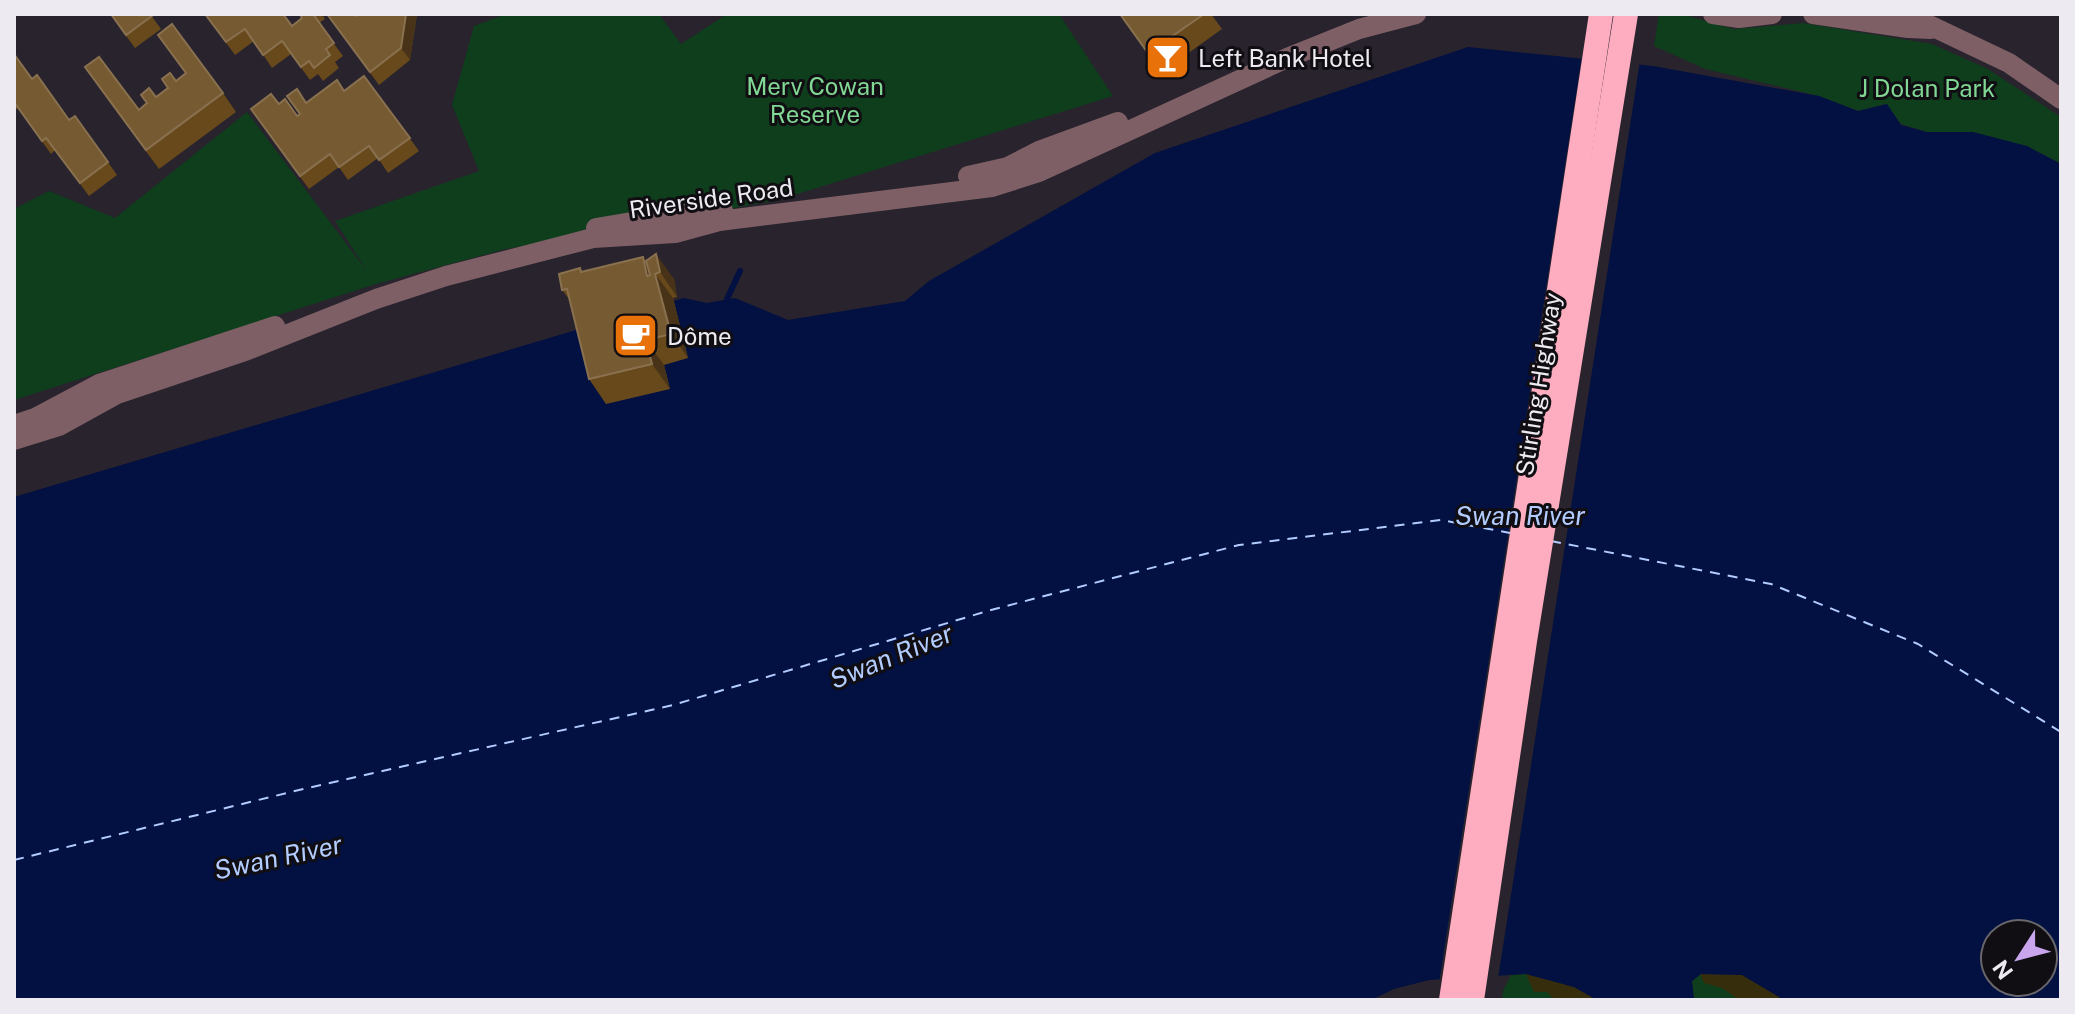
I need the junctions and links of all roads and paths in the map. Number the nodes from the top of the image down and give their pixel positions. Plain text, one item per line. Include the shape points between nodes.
1 (1364, 14) edge
2 (1416, 14) edge
3 (1601, 14) edge
4 (1626, 14) edge
5 (1713, 14) edge
6 (1772, 14) edge
7 (1813, 14) edge
8 (1906, 14) edge
9 (1935, 29) junction
10 (2061, 99) edge
11 (14, 425) edge
12 (14, 440) edge
13 (1451, 1000) edge
14 (1472, 1000) edge

1 - 11 street, Riverside Road via 988,173 661,217 500,249 99,384
2 - 12 street, Riverside Road via 1302,52 1039,172 992,187 719,221 675,233 593,238 496,261 117,394 59,426
3 - 13 highway, Stirling Highway
4 - 14 highway, Stirling Highway
5 - 6 street
7 - 9 street
8 - 9 street
9 - 10 street via 2009,63

